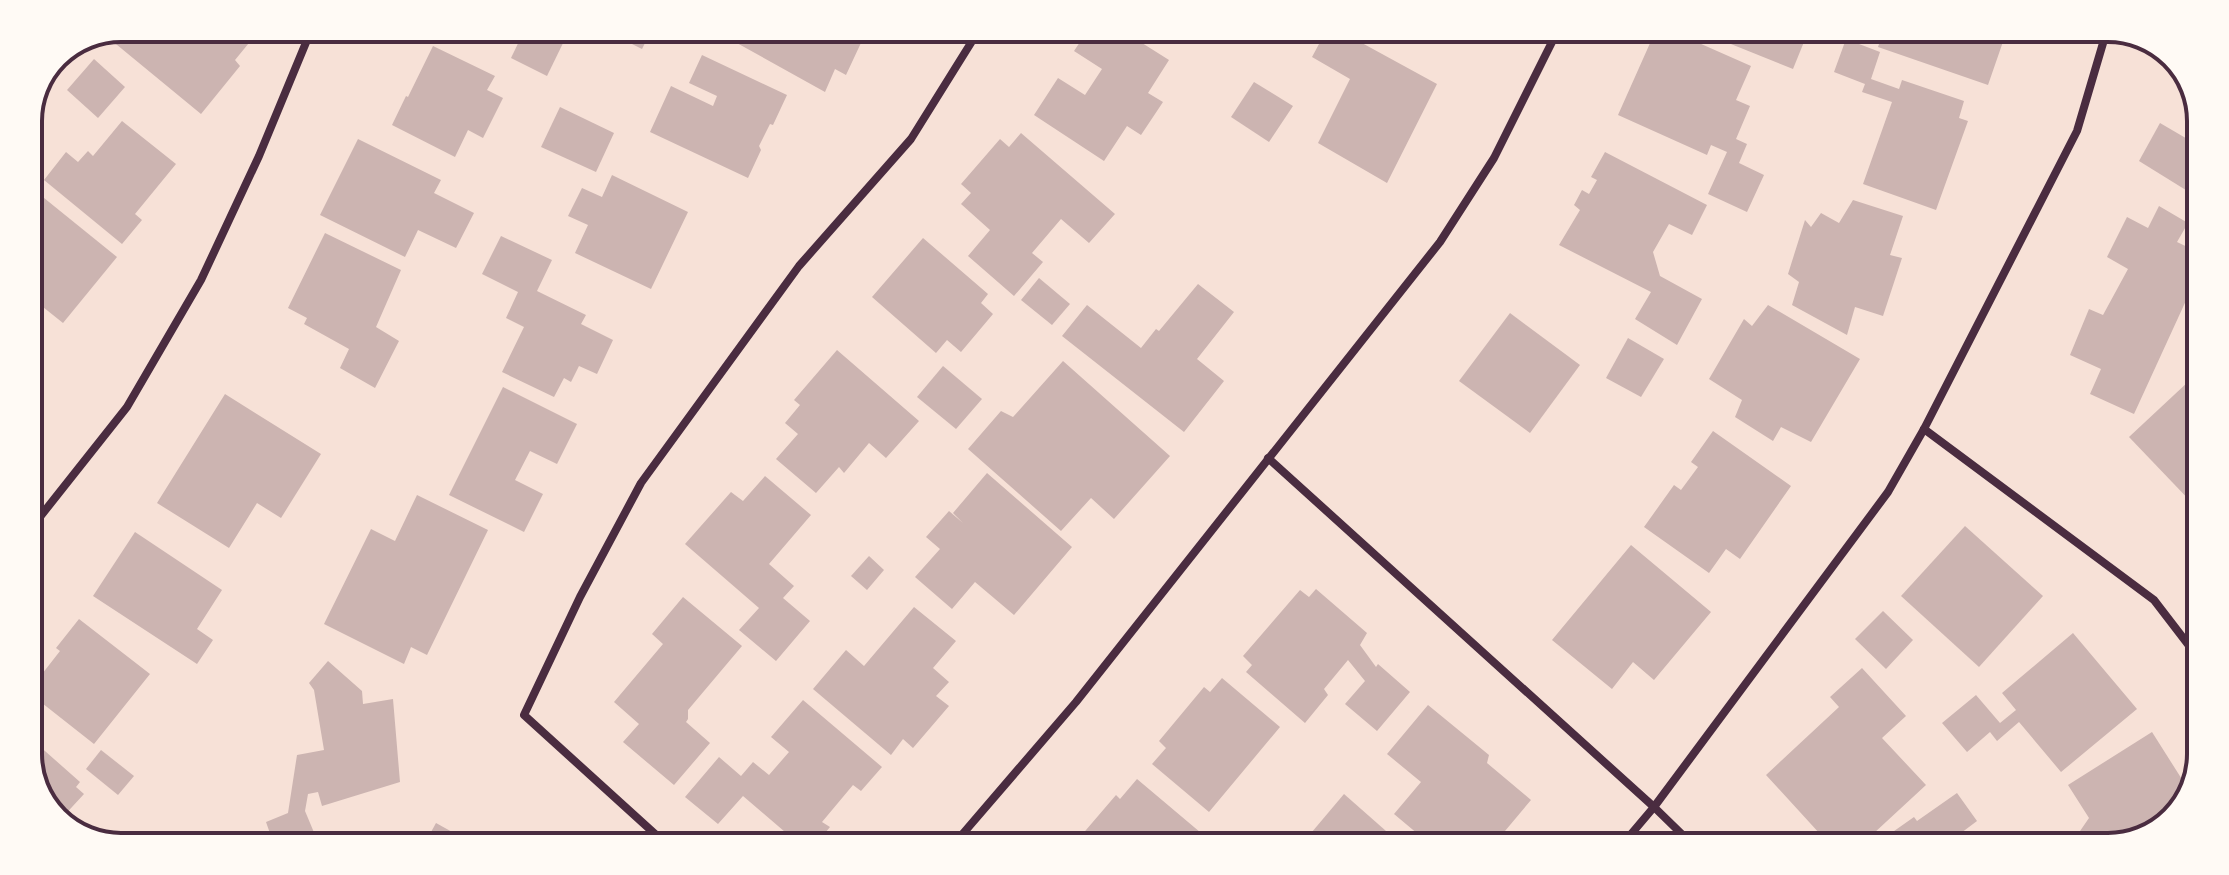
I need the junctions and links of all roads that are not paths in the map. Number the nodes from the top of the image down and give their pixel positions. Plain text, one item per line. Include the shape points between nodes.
1 (306, 42) edge
2 (972, 42) edge
3 (1552, 42) edge
4 (2103, 42) edge
5 (1924, 429) junction
6 (1268, 458) junction
7 (42, 514) edge
8 (2187, 643) edge
9 (1654, 807) junction
10 (654, 833) edge
11 (963, 833) edge
12 (1632, 833) edge
13 (1681, 833) edge

1 - 7 street via 201,280 127,407
2 - 10 street via 911,139 799,266 641,483 524,715
3 - 6 street via 1494,158 1440,242
4 - 5 street via 2077,131
5 - 8 street via 2154,600
5 - 9 street via 1888,492
6 - 9 street
6 - 11 street via 1076,702
9 - 12 street
9 - 13 street

